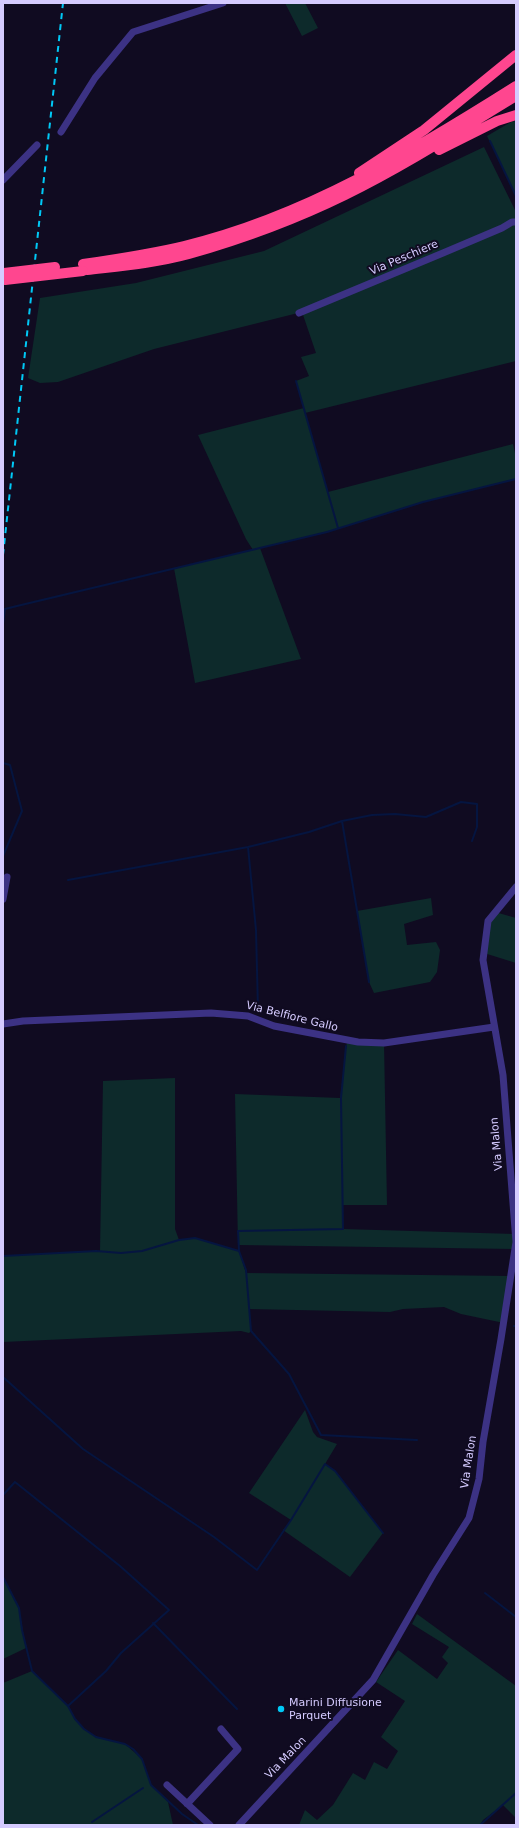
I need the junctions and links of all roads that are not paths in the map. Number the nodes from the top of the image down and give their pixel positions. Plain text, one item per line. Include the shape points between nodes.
1 (223, 3) edge
2 (516, 55) edge
3 (515, 90) edge
4 (516, 115) edge
5 (61, 132) dead end
6 (37, 145) dead end
7 (3, 180) edge
8 (326, 194) junction
9 (288, 220) junction
10 (516, 222) edge
11 (83, 267) junction
12 (4, 276) edge
13 (299, 313) dead end
14 (7, 877) dead end
15 (516, 887) edge
16 (3, 899) edge
17 (3, 1024) edge
18 (494, 1027) junction
19 (221, 1729) dead end
20 (167, 1785) dead end
21 (187, 1804) junction
22 (210, 1825) edge
23 (239, 1825) edge

1 - 5 street via 133,32 94,78
2 - 8 highway via 424,130
3 - 8 highway via 403,156
3 - 9 highway via 419,155 345,195
4 - 9 highway via 470,134 343,201 300,220
6 - 7 street
8 - 11 highway via 253,225 186,246
9 - 11 highway via 188,254 138,264
10 - 13 street, Via Peschiere
11 - 12 highway, bridge
14 - 16 street
15 - 18 street via 488,921 483,960
17 - 18 street, Via Belfiore Gallo via 211,1013 248,1016 274,1026 347,1041 384,1043
18 - 23 street, Via Malon via 503,1075 516,1242 479,1479 469,1518 373,1680
19 - 21 street via 238,1749
20 - 21 street
21 - 22 street

